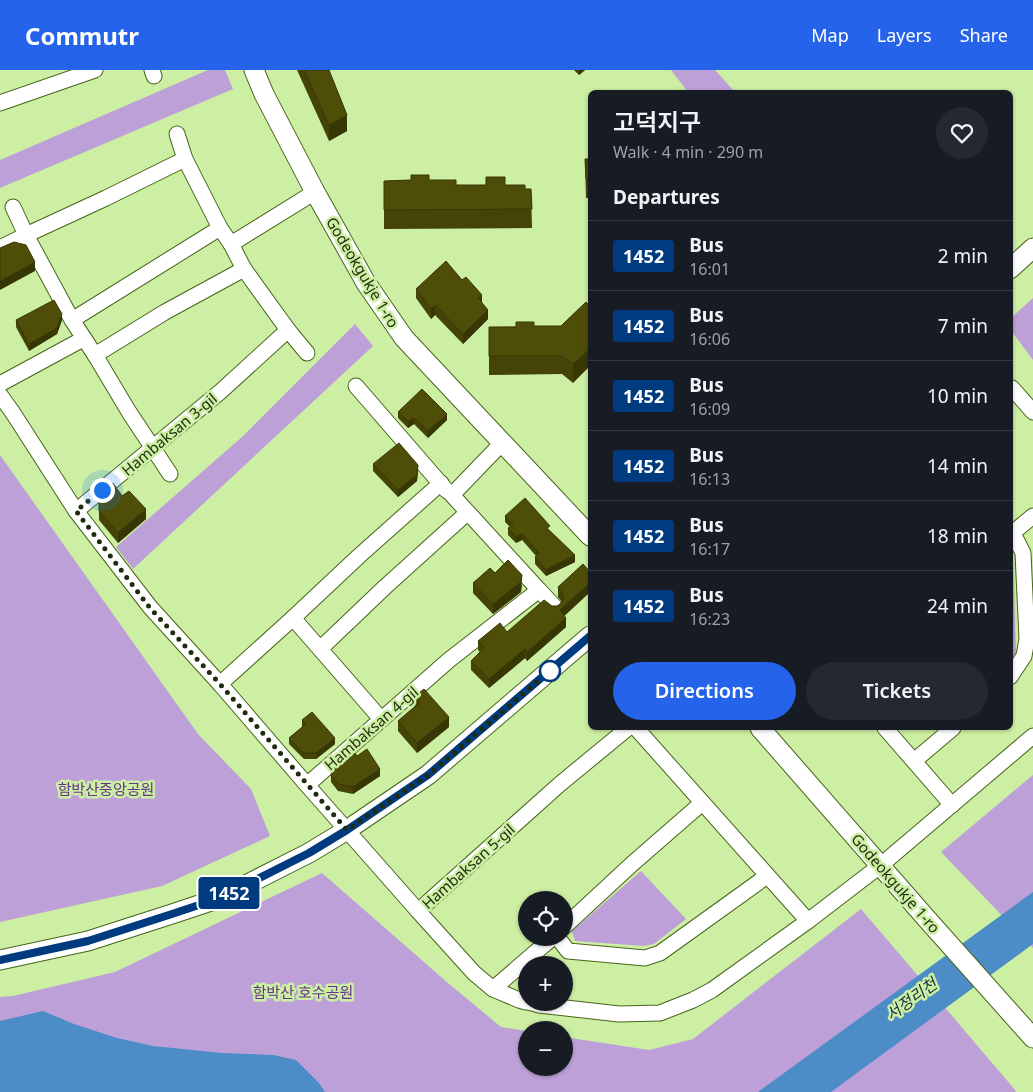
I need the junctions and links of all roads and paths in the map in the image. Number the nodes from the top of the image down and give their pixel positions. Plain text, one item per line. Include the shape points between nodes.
1 (95, 70) edge
2 (254, 70) edge
3 (0, 103) edge
4 (176, 134) dead end
5 (185, 159) junction
6 (315, 192) junction
7 (13, 207) dead end
8 (220, 228) junction
9 (26, 234) junction
10 (232, 244) junction
11 (0, 248) edge
12 (1033, 248) edge
13 (1013, 266) edge
14 (244, 268) junction
15 (72, 320) junction
16 (288, 330) junction
17 (84, 339) junction
18 (306, 353) dead end
19 (95, 355) junction
20 (0, 384) edge
21 (356, 386) dead end
22 (1013, 390) edge
23 (0, 394) edge
24 (1033, 412) edge
25 (502, 443) junction
26 (154, 448) junction
27 (170, 474) dead end
28 (441, 483) junction
29 (452, 496) junction
30 (76, 511) junction
31 (467, 513) junction
32 (1033, 516) edge
33 (1013, 532) edge
34 (588, 534) edge
35 (1013, 537) edge
36 (539, 590) junction
37 (554, 606) edge
38 (293, 618) junction
39 (588, 638) edge
40 (320, 648) junction
41 (1013, 673) edge
42 (220, 684) junction
43 (381, 719) junction
44 (626, 730) edge
45 (638, 730) edge
46 (762, 730) edge
47 (887, 730) edge
48 (951, 730) edge
49 (1033, 736) edge
50 (914, 761) junction
51 (307, 785) junction
52 (702, 803) junction
53 (952, 805) junction
54 (347, 830) junction
55 (881, 865) junction
56 (767, 876) junction
57 (418, 911) junction
58 (573, 919) edge
59 (808, 921) junction
60 (543, 946) edge
61 (565, 946) edge
62 (0, 960) edge
63 (493, 989) junction
64 (518, 1000) edge
65 (573, 1009) edge
66 (1027, 1031) edge

1 - 3 street
2 - 6 street, Godeokgukje 1-ro
4 - 5 street
5 - 8 street
5 - 9 street
6 - 10 street
6 - 25 street, Godeokgukje 1-ro via 366,283 404,338
7 - 9 street
8 - 10 street
8 - 15 street
9 - 11 street
9 - 15 street
10 - 14 street
12 - 13 street
14 - 16 street
14 - 19 street
15 - 17 street
16 - 18 street
16 - 26 street, Hambaksan 3-gil
17 - 19 street
17 - 20 street
19 - 26 street
21 - 28 street
22 - 24 street
23 - 30 street
25 - 29 street
25 - 34 street, Godeokgukje 1-ro
26 - 27 street
26 - 30 street, Hambaksan 3-gil
28 - 29 street
28 - 38 street
29 - 31 street
30 - 42 street via 150,608
31 - 36 street
31 - 40 street
32 - 33 street
35 - 41 street via 1023,553 1027,639 1024,656
36 - 37 street
36 - 43 street, Hambaksan 4-gil via 449,660
38 - 40 street
38 - 42 street
39 - 54 street via 428,775
40 - 43 street
42 - 51 street
43 - 51 street, Hambaksan 4-gil
44 - 57 street, Hambaksan 5-gil
45 - 52 street
46 - 55 street, Godeokgukje 1-ro
47 - 50 street
48 - 50 street
49 - 53 street, Hambaksan 5-gil
50 - 53 street
51 - 54 street
52 - 56 street
52 - 58 street
53 - 55 street, Hambaksan 5-gil
54 - 57 street
54 - 62 street via 220,898 88,941
55 - 59 street, Hambaksan 5-gil
55 - 66 street, Godeokgukje 1-ro
56 - 59 street
56 - 61 street via 660,953 645,958 568,950
57 - 63 street, Hambaksan 5-gil via 474,973
59 - 65 street, Hambaksan 5-gil via 712,990 660,1013 618,1014
60 - 63 street
63 - 64 street, Hambaksan 5-gil

